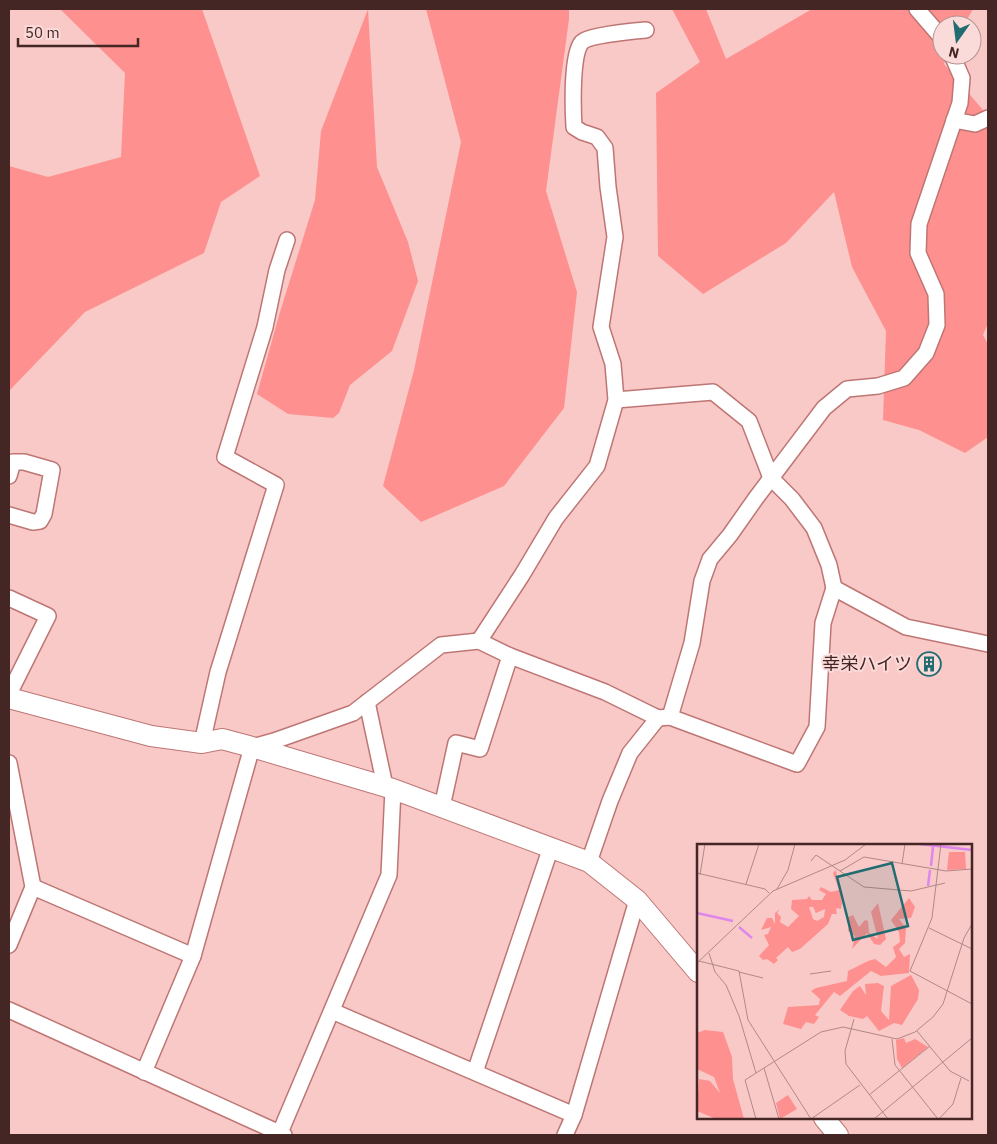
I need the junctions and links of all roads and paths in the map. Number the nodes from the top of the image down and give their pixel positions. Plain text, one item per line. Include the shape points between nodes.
1 (917, 9) edge
2 (932, 26) edge
3 (646, 30) dead end
4 (956, 65) edge
5 (988, 118) edge
6 (954, 120) junction
7 (288, 240) dead end
8 (616, 400) junction
9 (9, 476) edge
10 (771, 478) junction
11 (9, 515) edge
12 (834, 588) junction
13 (9, 598) edge
14 (479, 641) junction
15 (988, 644) edge
16 (510, 656) junction
17 (9, 696) edge
18 (367, 702) junction
19 (664, 718) junction
20 (202, 743) junction
21 (252, 747) junction
22 (9, 763) edge
23 (389, 788) junction
24 (442, 807) junction
25 (551, 847) junction
26 (589, 862) junction
27 (33, 887) junction
28 (637, 900) junction
29 (9, 945) edge
30 (193, 956) junction
31 (697, 971) edge
32 (9, 1010) edge
33 (332, 1011) junction
34 (144, 1072) junction
35 (474, 1072) junction
36 (574, 1116) junction
37 (281, 1135) edge
38 (565, 1135) edge

1 - 2 street
3 - 8 street via 611,34 581,43 573,92 574,127 597,137 605,148 615,237 601,327 613,364
4 - 6 street via 962,78 960,102
5 - 6 street via 975,124
6 - 10 street via 919,224 918,253 936,294 937,325 926,353 904,378 848,390 824,408
7 - 20 street via 276,270 265,327 225,457 276,485 218,672
8 - 10 street via 713,392 749,421
8 - 14 street via 596,466 556,518
9 - 11 street via 13,462 52,470 40,521
10 - 12 street via 814,528 829,565
10 - 19 street via 710,559 702,581 692,643
12 - 15 street via 906,627
12 - 19 street via 823,624 817,727 797,764
13 - 17 street via 48,616
14 - 16 street
14 - 18 street via 441,645
16 - 19 street
16 - 24 street via 480,749 456,742
17 - 20 street via 152,736
18 - 21 street via 353,713
18 - 23 street
19 - 26 street via 630,753
20 - 21 street via 222,739
21 - 23 street
21 - 30 street
22 - 27 street
23 - 24 street
23 - 33 street via 389,875
24 - 25 street
25 - 26 street
25 - 35 street
26 - 28 street
27 - 29 street
27 - 30 street
28 - 31 street
28 - 36 street
30 - 34 street
32 - 34 street
33 - 35 street
33 - 37 street
34 - 37 street
35 - 36 street
36 - 38 street

